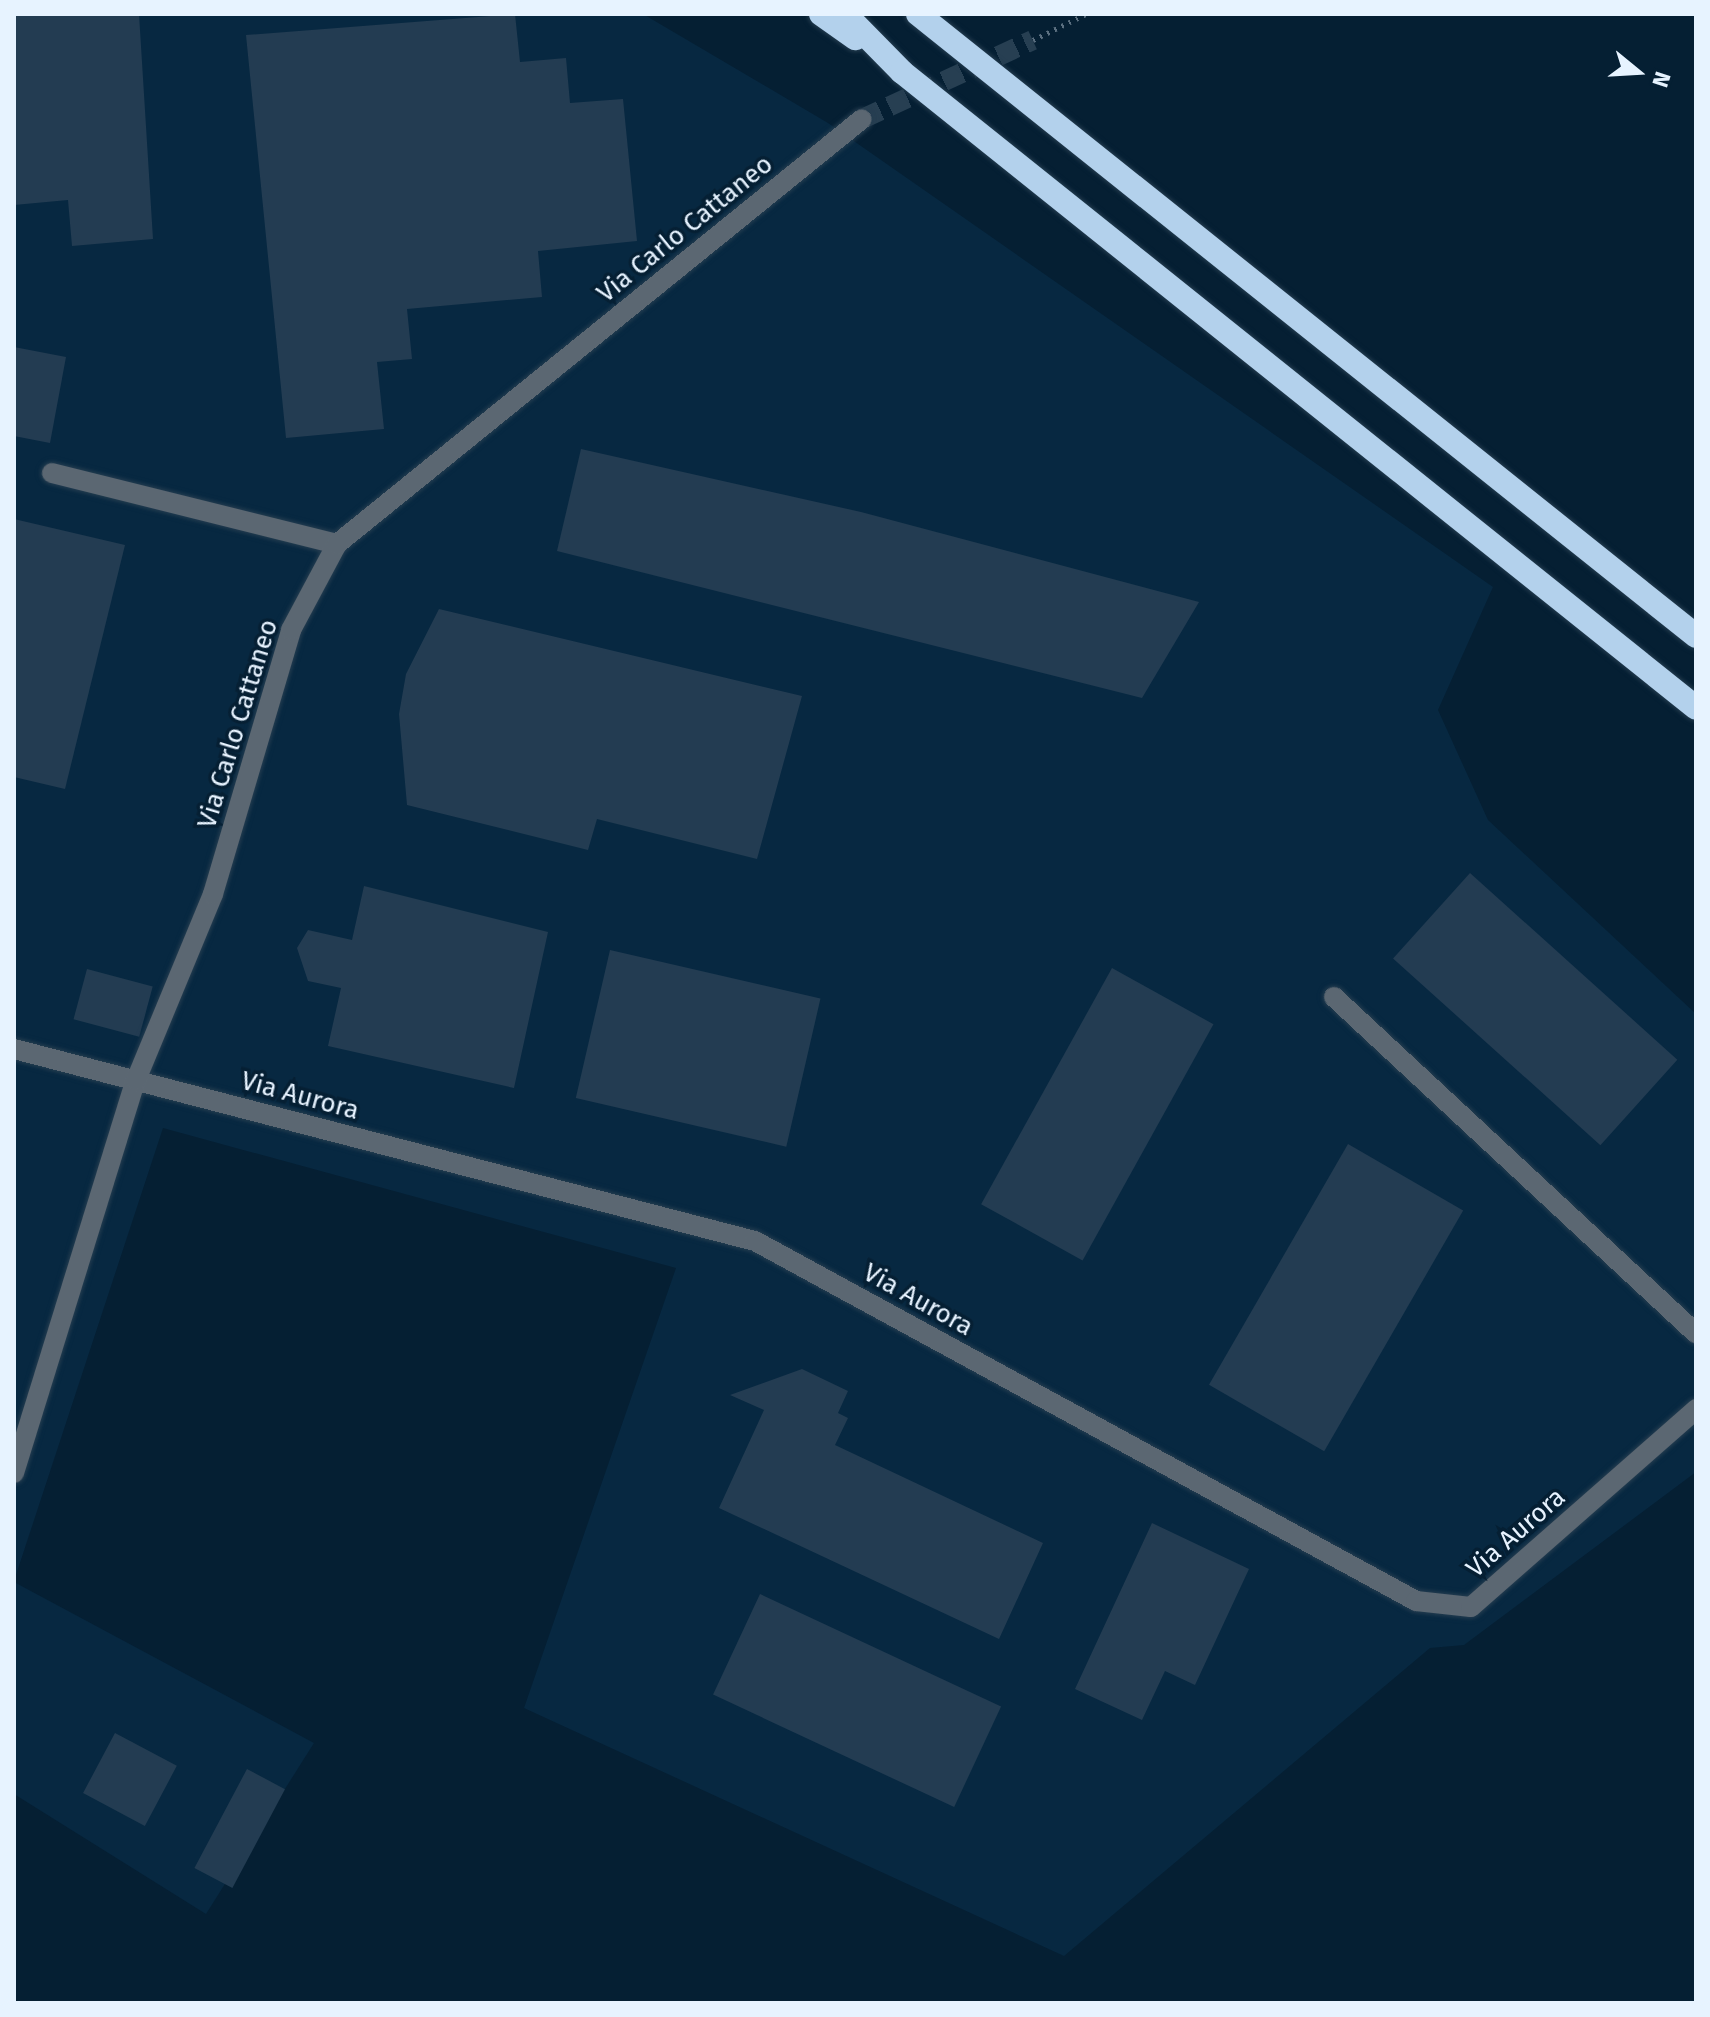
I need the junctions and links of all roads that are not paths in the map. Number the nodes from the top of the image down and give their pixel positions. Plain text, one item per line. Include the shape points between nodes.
1 (821, 14) edge
2 (845, 14) edge
3 (918, 14) edge
4 (902, 72) junction
5 (862, 119) tunnel mouth
6 (52, 473) dead end
7 (337, 544) junction
8 (1696, 636) edge
9 (1696, 708) edge
10 (1334, 997) dead end
11 (14, 1049) edge
12 (136, 1080) junction
13 (1696, 1333) edge
14 (1696, 1409) edge
15 (14, 1473) edge

1 - 4 highway
2 - 4 highway
3 - 8 highway
4 - 9 highway
5 - 7 street, Via Carlo Cattaneo
6 - 7 street
7 - 12 street, Via Carlo Cattaneo via 291,630 213,894
10 - 13 street
11 - 12 street, Via Aurora
12 - 14 street, Via Aurora via 755,1241 1416,1601 1471,1607
12 - 15 street, Via Carlo Cattaneo

